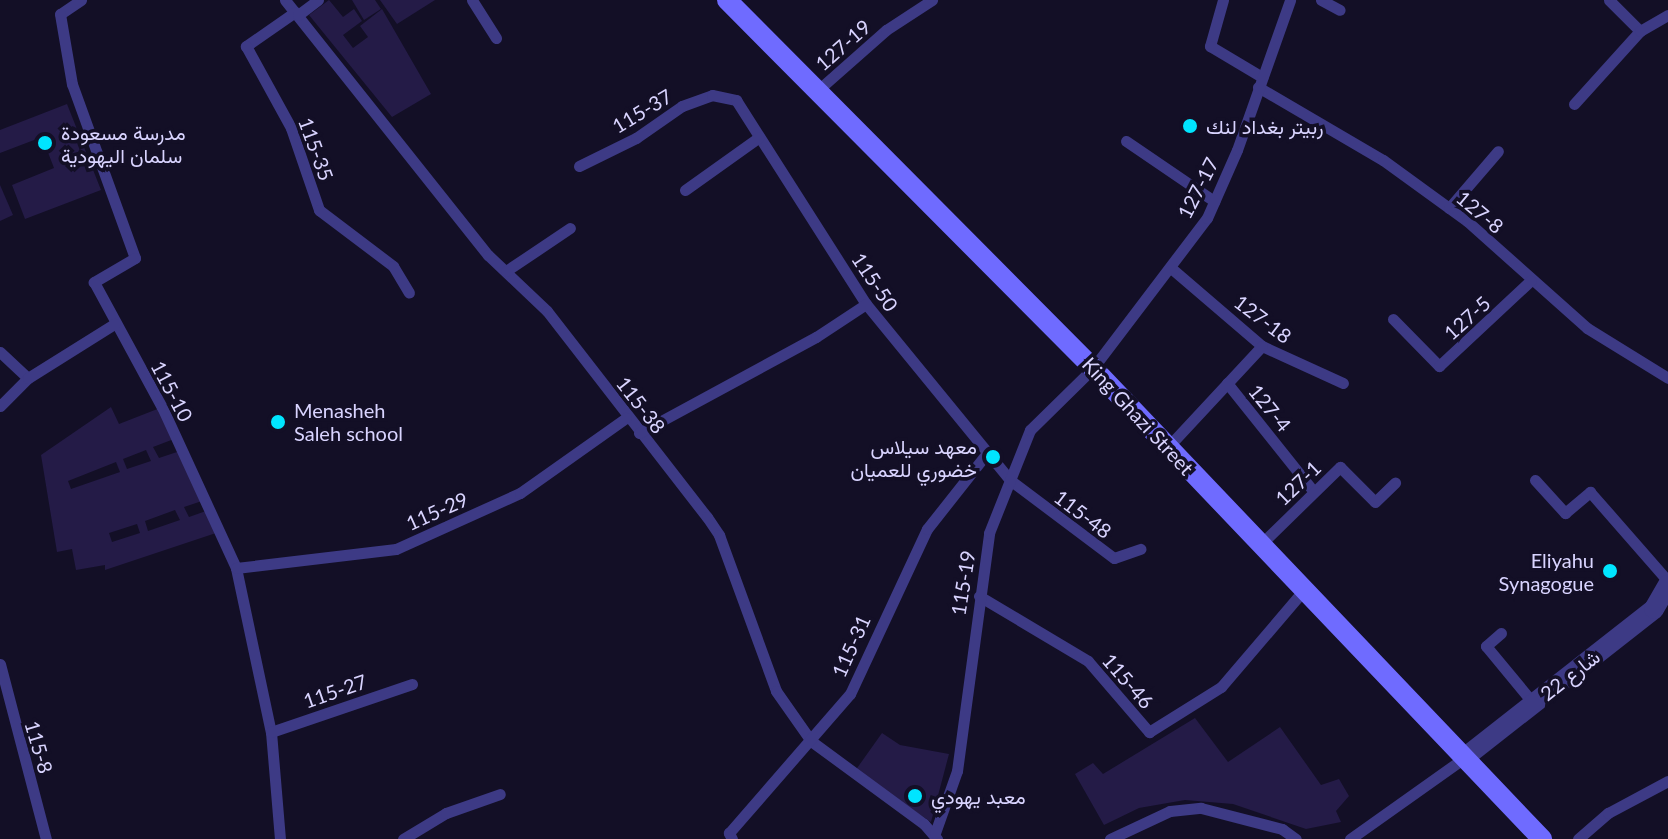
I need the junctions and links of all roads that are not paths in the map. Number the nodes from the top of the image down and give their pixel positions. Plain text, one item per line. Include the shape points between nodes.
1 (81, 0) edge
2 (285, 0) edge
3 (318, 0) edge
4 (472, 0) edge
5 (727, 0) edge
6 (932, 0) edge
7 (1223, 0) edge
8 (1290, 0) edge
9 (1321, 0) edge
10 (1609, 0) edge
11 (1340, 10) dead end
12 (297, 14) junction
13 (1668, 15) edge
14 (1640, 31) junction
15 (496, 38) dead end
16 (1260, 82) junction
17 (817, 91) junction
18 (726, 95) joint
19 (1574, 104) dead end
20 (758, 138) junction
21 (1126, 141) dead end
22 (1498, 151) dead end
23 (579, 166) dead end
24 (685, 190) dead end
25 (1214, 201) junction
26 (1449, 208) junction
27 (570, 228) dead end
28 (1171, 268) junction
29 (506, 271) junction
30 (1530, 281) junction
31 (409, 293) dead end
32 (866, 304) junction
33 (1393, 319) dead end
34 (114, 324) junction
35 (1262, 346) junction
36 (0, 352) edge
37 (1093, 368) junction
38 (28, 378) junction
39 (1668, 378) edge
40 (1227, 383) junction
41 (1343, 383) dead end
42 (0, 406) edge
43 (626, 418) junction
44 (639, 433) junction
45 (1168, 447) junction
46 (987, 453) junction
47 (1010, 480) junction
48 (1535, 480) dead end
49 (1395, 483) dead end
50 (1314, 492) junction
51 (1260, 545) junction
52 (1140, 549) dead end
53 (236, 568) junction
54 (1668, 583) edge
55 (1303, 591) junction
56 (979, 596) junction
57 (1501, 633) dead end
58 (0, 664) edge
59 (412, 684) dead end
60 (1534, 704) junction
61 (271, 732) junction
62 (811, 741) junction
63 (1464, 758) junction
64 (1668, 781) edge
65 (500, 794) dead end
66 (936, 836) edge
67 (46, 839) edge
68 (280, 839) edge
69 (403, 839) edge
70 (732, 839) edge
71 (1110, 839) edge
72 (1296, 839) edge
73 (1350, 839) edge
74 (1542, 839) edge
75 (1578, 839) edge

1 - 34 lane, 115-10 via 60,14 72,84 135,258 94,282
2 - 12 lane, 115-38
3 - 12 lane
4 - 15 lane
5 - 17 street, King Ghazi Street
6 - 17 lane, 127-19 via 886,30
7 - 16 lane, 127-8 via 1210,46
8 - 16 lane, 127-17
9 - 11 lane
10 - 14 lane
12 - 29 lane, 115-38
12 - 31 lane, 115-35 via 246,46 291,128 319,210 393,266
13 - 14 lane
14 - 19 lane
16 - 25 lane, 127-17
16 - 26 lane, 127-8
17 - 37 street, King Ghazi Street
18 - 20 lane, 115-50 via 736,100
18 - 23 lane, 115-37 via 682,106 636,138
20 - 24 lane
20 - 32 lane, 115-50
21 - 25 lane
22 - 26 lane
25 - 28 lane, 127-17
26 - 30 lane, 127-8
27 - 29 lane
28 - 35 lane, 127-18
28 - 37 lane, 127-17
29 - 43 lane, 115-38 via 547,311
30 - 33 lane, 127-5 via 1439,366
30 - 39 lane, 127-8 via 1587,328
32 - 44 lane
32 - 46 lane, 115-50
34 - 38 lane
34 - 53 lane, 115-10 via 162,407
35 - 40 lane
35 - 41 lane, 127-18
36 - 38 lane
37 - 45 street, King Ghazi Street
37 - 47 lane, 115-19 via 1030,430
38 - 42 lane
40 - 45 lane
40 - 50 lane, 127-4
43 - 44 lane, 115-38
43 - 53 lane, 115-29 via 520,493 396,549
44 - 62 lane, 115-38 via 719,535 776,691
45 - 51 street, King Ghazi Street
46 - 47 lane, 115-50
46 - 62 lane, 115-31 via 927,529 850,694
47 - 52 lane, 115-48 via 1114,558
47 - 56 lane, 115-19 via 989,533
48 - 54 lane via 1565,513 1590,492
49 - 50 lane, 127-1 via 1375,502 1340,467
50 - 51 lane, 127-1
51 - 55 street, King Ghazi Street
53 - 61 lane, 115-10
54 - 60 street, شارع 22 via 1654,609
55 - 56 lane, 115-46 via 1221,687 1149,732 1088,661
55 - 63 street, King Ghazi Street
56 - 66 lane, 115-19 via 957,771
57 - 60 lane via 1486,646
58 - 67 lane, 115-8
59 - 61 lane, 115-27
60 - 63 street, شارع 22
61 - 68 lane, 115-10
62 - 66 lane, 115-38
62 - 70 lane, 115-31 via 729,833
63 - 73 lane
63 - 74 street, King Ghazi Street
64 - 75 lane via 1618,807
65 - 69 lane via 446,813
71 - 72 lane via 1170,811 1201,808 1269,825

